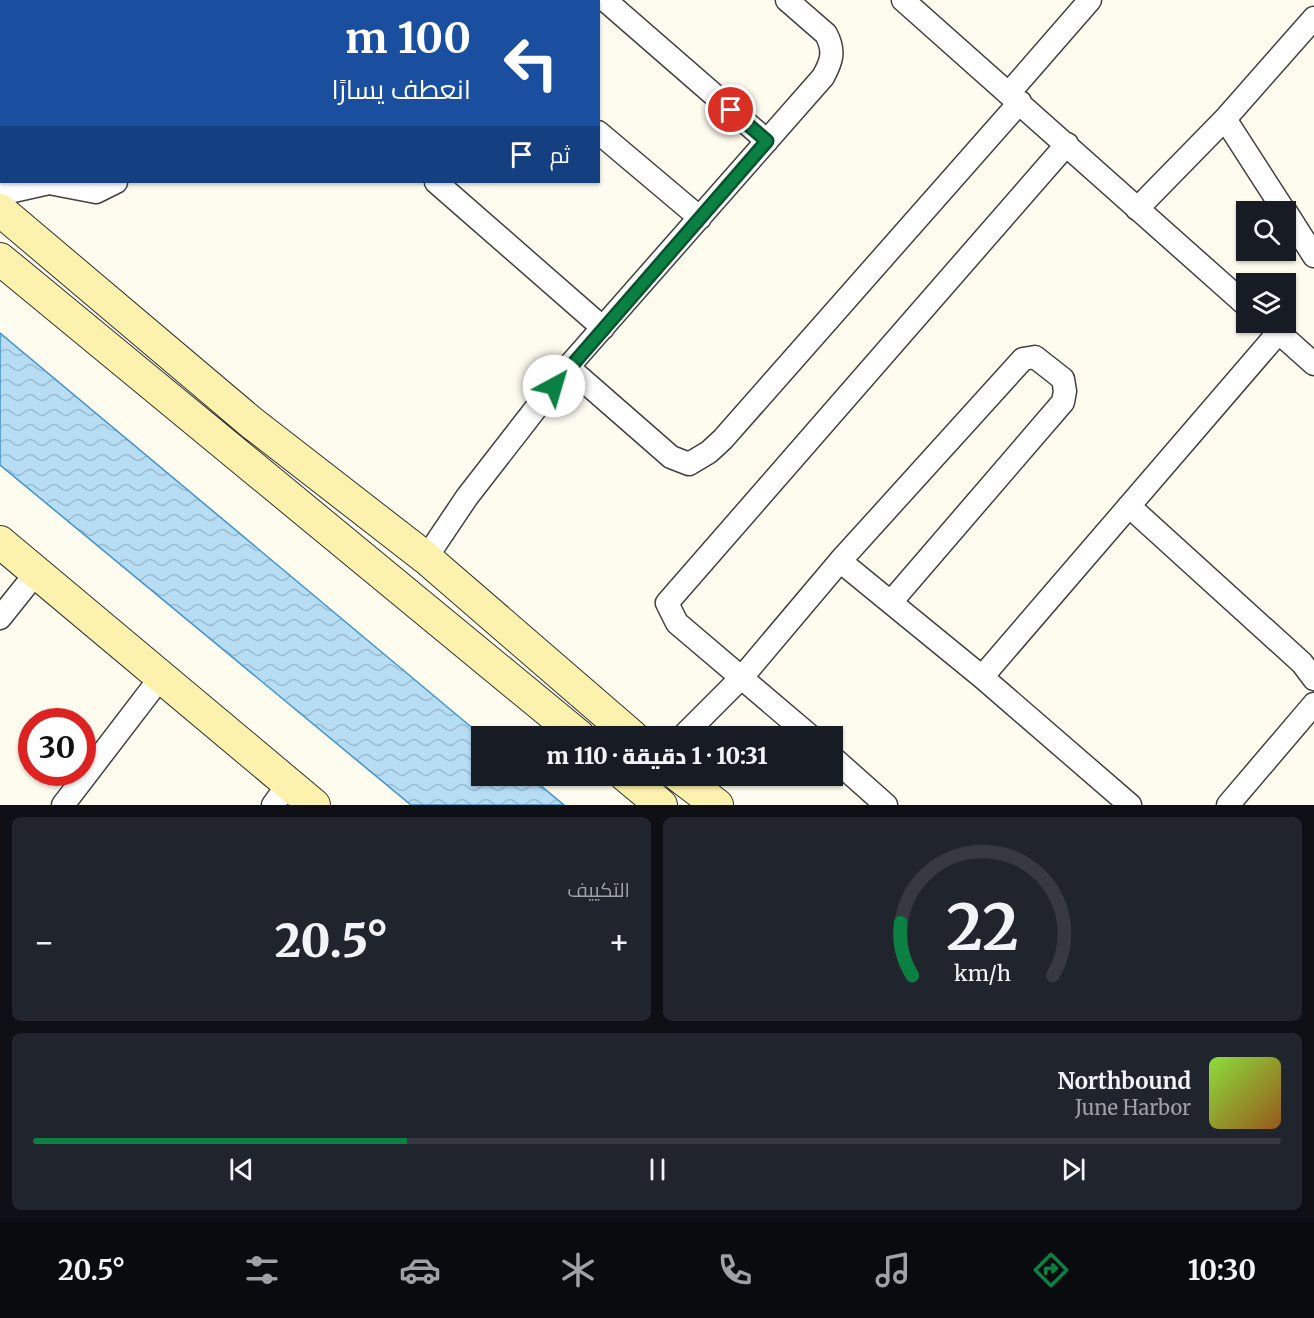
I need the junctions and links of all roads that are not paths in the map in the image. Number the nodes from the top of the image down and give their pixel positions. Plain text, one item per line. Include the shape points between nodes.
1 (605, 0) edge
2 (787, 0) edge
3 (903, 0) edge
4 (1090, 0) edge
5 (1314, 18) edge
6 (1014, 97) junction
7 (1225, 119) junction
8 (600, 134) edge
9 (767, 141) junction
10 (1067, 144) junction
11 (49, 183) edge
12 (49, 183) edge
13 (114, 183) edge
14 (437, 183) edge
15 (0, 194) edge
16 (1278, 201) edge
17 (1137, 209) junction
18 (0, 210) edge
19 (700, 218) junction
20 (1296, 229) edge
21 (1314, 256) edge
22 (0, 259) edge
23 (1236, 296) edge
24 (603, 328) junction
25 (1268, 333) edge
26 (1278, 333) edge
27 (1314, 364) edge
28 (568, 368) junction
29 (1130, 506) junction
30 (0, 542) edge
31 (426, 558) junction
32 (840, 561) junction
33 (36, 573) junction
34 (891, 602) junction
35 (0, 618) edge
36 (743, 676) junction
37 (161, 677) junction
38 (982, 677) junction
39 (1314, 678) edge
40 (1314, 705) edge
41 (567, 726) edge
42 (620, 726) edge
43 (693, 726) edge
44 (799, 726) edge
45 (843, 767) edge
46 (638, 786) edge
47 (692, 786) edge
48 (281, 794) edge
49 (63, 805) edge
50 (315, 805) edge
51 (661, 805) edge
52 (717, 805) edge
53 (886, 805) edge
54 (1130, 805) edge
55 (1228, 805) edge

1 - 9 street
2 - 9 street via 826,34 833,50 823,77
3 - 6 street
4 - 6 street
5 - 7 street
6 - 10 street
6 - 28 street via 723,439 698,461 689,464 671,457
7 - 16 street
7 - 17 street
8 - 19 street
9 - 19 street
10 - 17 street
10 - 36 street via 667,603 677,623
11 - 13 street via 96,192
12 - 15 street
14 - 24 street
17 - 23 street
18 - 31 street via 252,423
19 - 24 street
20 - 21 street
22 - 41 street
24 - 28 street
25 - 29 street
26 - 27 street
28 - 31 street via 467,497
29 - 38 street
29 - 39 street
30 - 33 street
31 - 42 street
32 - 34 street
32 - 34 street via 1023,359 1035,357 1064,379 1063,402
32 - 36 street
33 - 35 street
33 - 37 street
34 - 38 street
36 - 43 street
36 - 44 street
37 - 48 street
37 - 49 street
38 - 54 street
40 - 55 street
45 - 53 street
46 - 51 street
47 - 52 street
48 - 50 street

